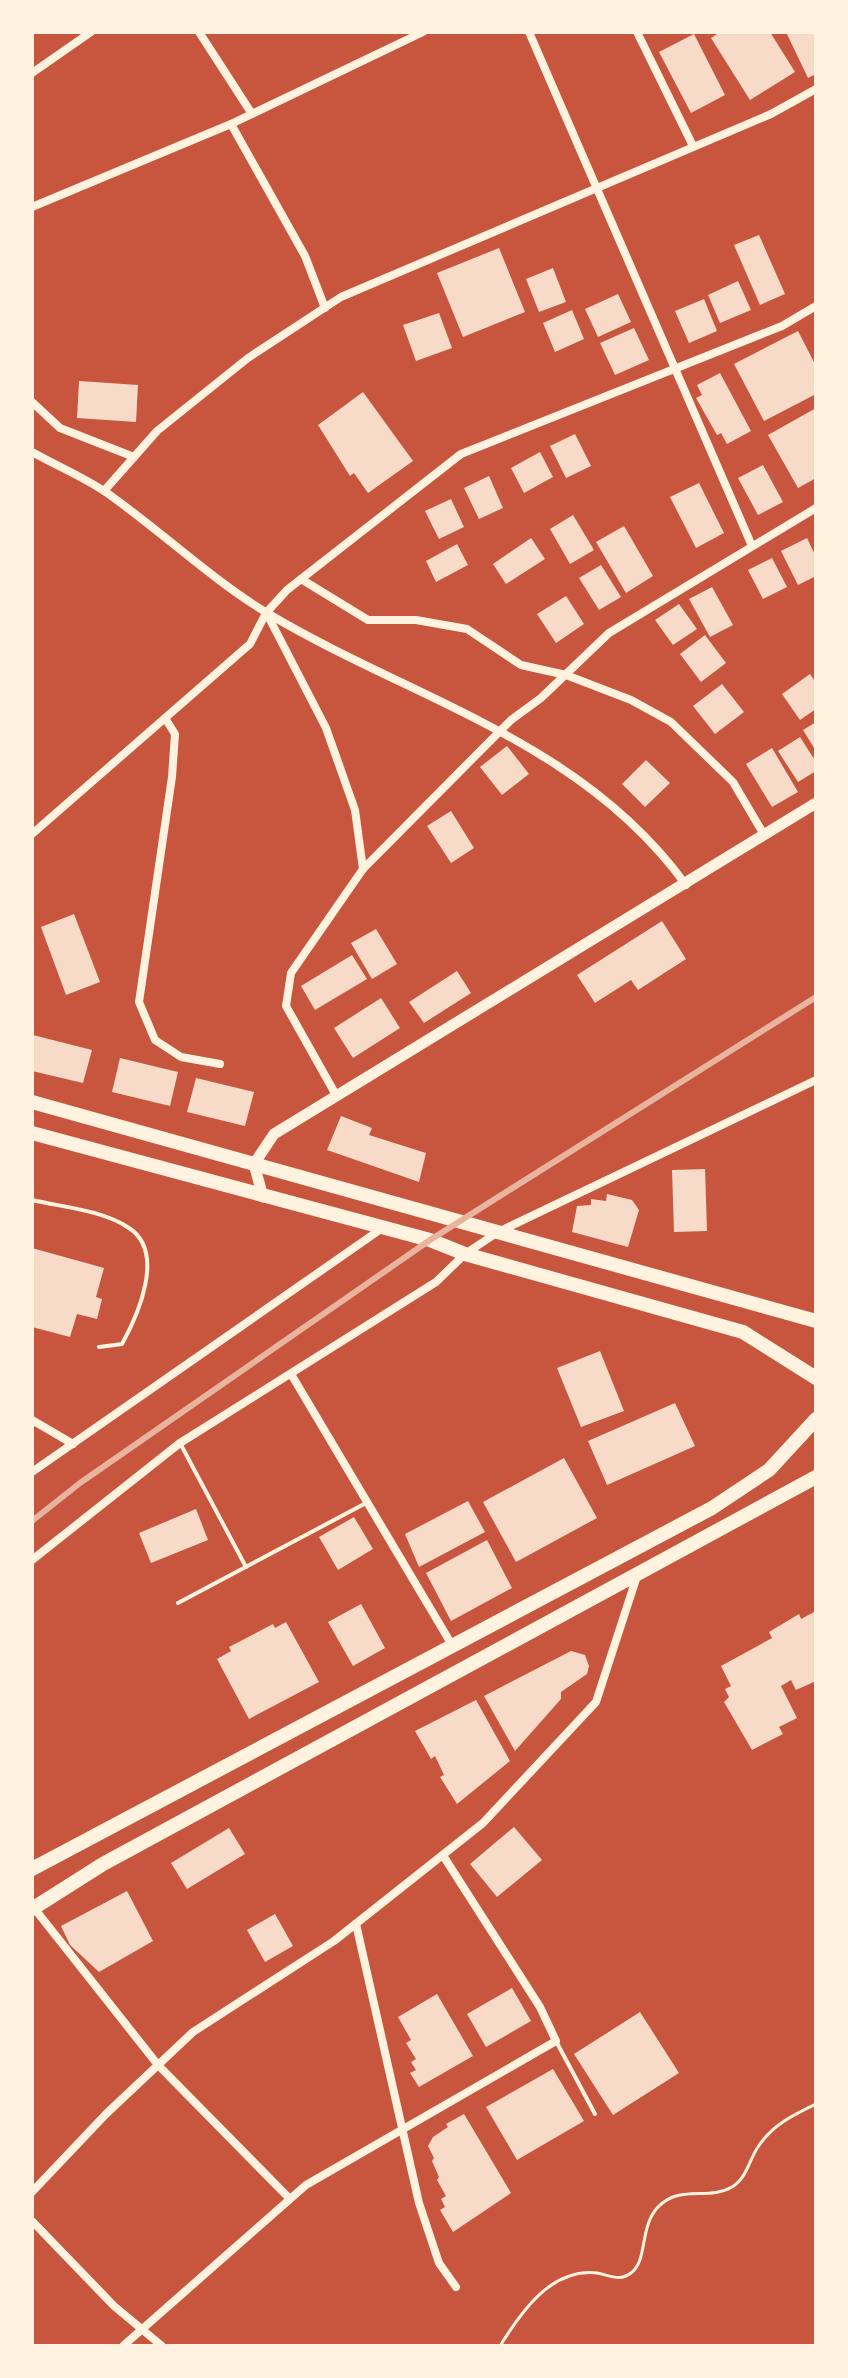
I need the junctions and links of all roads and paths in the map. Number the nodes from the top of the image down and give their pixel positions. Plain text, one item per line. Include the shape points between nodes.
1 (91, 32) edge
2 (199, 32) edge
3 (423, 32) edge
4 (529, 32) edge
5 (637, 32) edge
6 (32, 73) edge
7 (816, 89) edge
8 (252, 114) junction
9 (231, 124) junction
10 (693, 146) junction
11 (596, 188) junction
12 (32, 207) edge
13 (816, 306) edge
14 (325, 308) junction
15 (676, 370) junction
16 (32, 402) edge
17 (32, 452) edge
18 (134, 457) junction
19 (104, 491) junction
20 (816, 508) edge
21 (752, 546) junction
22 (301, 579) junction
23 (266, 613) junction
24 (566, 675) junction
25 (165, 718) junction
26 (501, 730) junction
27 (816, 803) edge
28 (763, 833) junction
29 (32, 834) edge
30 (363, 869) junction
31 (686, 885) junction
32 (220, 1064) dead end
33 (816, 1080) edge
34 (336, 1095) junction
35 (32, 1102) edge
36 (32, 1133) edge
37 (254, 1164) junction
38 (263, 1197) junction
39 (32, 1200) edge
40 (381, 1229) junction
41 (498, 1232) junction
42 (465, 1254) junction
43 (816, 1321) edge
44 (99, 1347) dead end
45 (291, 1374) junction
46 (816, 1378) edge
47 (816, 1419) edge
48 (32, 1420) edge
49 (180, 1443) junction
50 (73, 1444) junction
51 (32, 1472) edge
52 (816, 1477) edge
53 (368, 1502) junction
54 (32, 1560) edge
55 (246, 1567) junction
56 (638, 1574) junction
57 (178, 1603) dead end
58 (452, 1645) junction
59 (444, 1857) junction
60 (32, 1869) edge
61 (33, 1909) edge
62 (356, 1924) junction
63 (556, 2041) junction
64 (158, 2065) junction
65 (816, 2104) edge
66 (595, 2114) dead end
67 (403, 2132) junction
68 (32, 2192) edge
69 (290, 2199) junction
70 (32, 2221) edge
71 (456, 2287) dead end
72 (141, 2328) junction
73 (123, 2346) edge
74 (162, 2346) edge
75 (500, 2346) edge

1 - 6 street
2 - 8 street
3 - 8 street
4 - 11 street
5 - 10 street
7 - 10 street
8 - 9 street
9 - 12 street
9 - 14 street via 305,256
10 - 11 street
11 - 14 street
11 - 15 street
13 - 15 street via 782,326
14 - 18 street via 248,358 157,431
15 - 21 street
15 - 22 street via 461,454
16 - 18 street via 60,428
17 - 19 street
18 - 19 street
19 - 23 street
20 - 21 street
21 - 24 street via 609,633
22 - 23 street
22 - 24 street via 368,620 416,620 467,629 521,665
23 - 25 street via 250,644
23 - 26 street
23 - 30 street via 326,728 355,810
24 - 26 street
24 - 28 street via 671,722 733,782
25 - 29 street
25 - 32 street via 175,734 172,777 139,1002 155,1040 181,1057
26 - 30 street
26 - 31 street via 562,765 661,850
27 - 28 street
28 - 31 street
30 - 34 street via 291,973 286,1006
31 - 34 street
33 - 41 street
34 - 37 street via 274,1134
35 - 37 main road
36 - 38 main road
37 - 38 street
37 - 41 main road
38 - 40 main road
39 - 44 lane via 129,1228 141,1241 146,1289 133,1325 122,1344
40 - 42 main road
40 - 50 street
41 - 42 street
41 - 43 main road
42 - 45 street via 436,1282
42 - 46 main road via 743,1332
45 - 49 street
45 - 53 street
47 - 58 main road via 769,1470 712,1508
48 - 50 street
49 - 54 street
49 - 55 lane
50 - 51 street
52 - 56 main road
53 - 55 lane
53 - 58 street
55 - 57 lane
56 - 59 street via 596,1702 483,1823
56 - 61 main road via 117,1856
58 - 60 main road
59 - 62 street
59 - 63 street via 540,2007
61 - 64 street
62 - 64 street via 193,2032
62 - 67 street
63 - 66 lane
63 - 67 street
64 - 68 street
64 - 69 street
65 - 75 path via 772,2129 736,2184 721,2191 683,2193 660,2205 646,2225 640,2262 632,2273 616,2278 583,2273 557,2280
67 - 69 street
67 - 71 street via 439,2263
69 - 72 street
70 - 72 street
72 - 73 street
72 - 74 street

